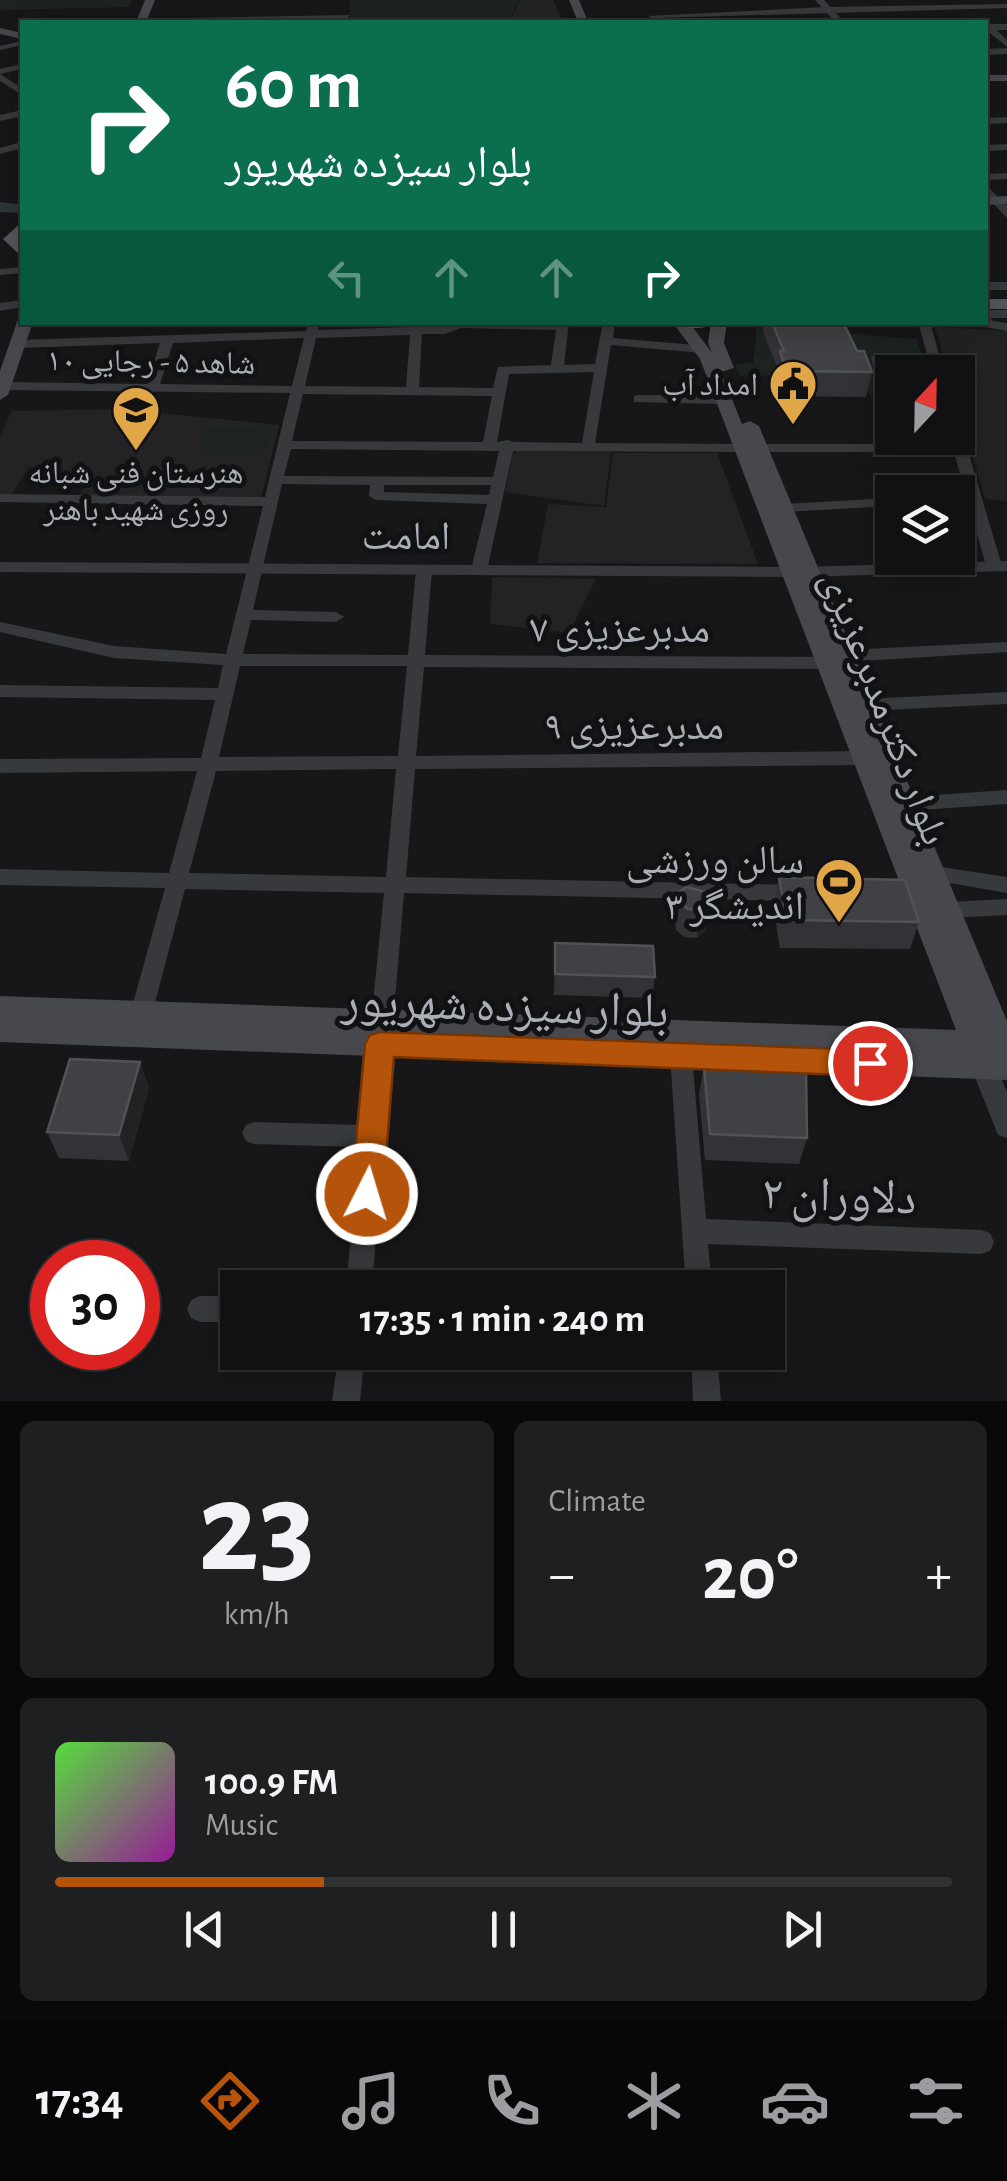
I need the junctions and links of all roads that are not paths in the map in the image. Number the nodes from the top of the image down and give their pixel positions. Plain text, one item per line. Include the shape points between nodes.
1 (644, 0) edge
2 (819, 0) edge
3 (904, 5) edge
4 (1007, 6) edge
5 (828, 10) junction
6 (163, 12) dead end
7 (242, 14) junction
8 (347, 16) edge
9 (654, 19) edge
10 (216, 20) edge
11 (284, 20) edge
12 (838, 20) edge
13 (988, 29) edge
14 (1007, 48) edge
15 (1, 50) edge
16 (20, 63) edge
17 (0, 74) edge
18 (17, 93) edge
19 (0, 97) edge
20 (164, 325) edge
21 (449, 325) edge
22 (563, 325) edge
23 (608, 325) edge
24 (683, 325) edge
25 (719, 325) edge
26 (925, 325) edge
27 (312, 327) edge
28 (389, 327) edge
29 (416, 331) junction
30 (16, 337) edge
31 (164, 338) junction
32 (606, 340) junction
33 (703, 349) junction
34 (933, 355) edge
35 (602, 368) junction
36 (557, 369) junction
37 (152, 388) junction
38 (2, 390) edge
39 (298, 390) junction
40 (412, 391) junction
41 (499, 392) junction
42 (638, 399) dead end
43 (722, 400) junction
44 (490, 444) junction
45 (508, 444) junction
46 (875, 445) edge
47 (285, 446) junction
48 (588, 446) junction
49 (751, 448) junction
50 (276, 480) junction
51 (377, 480) junction
52 (500, 481) junction
53 (0, 498) edge
54 (495, 500) junction
55 (271, 502) junction
56 (875, 503) edge
57 (784, 508) junction
58 (975, 515) edge
59 (1001, 566) edge
60 (0, 567) edge
61 (255, 569) junction
62 (424, 570) junction
63 (479, 570) junction
64 (805, 575) junction
65 (244, 616) junction
66 (336, 616) dead end
67 (0, 626) edge
68 (1007, 647) edge
69 (836, 659) junction
70 (232, 660) junction
71 (414, 663) junction
72 (0, 691) edge
73 (224, 694) junction
74 (1007, 698) edge
75 (865, 705) junction
76 (863, 758) junction
77 (209, 761) junction
78 (405, 762) junction
79 (0, 766) edge
80 (1007, 797) edge
81 (894, 805) junction
82 (934, 874) junction
83 (0, 877) edge
84 (177, 880) junction
85 (394, 884) junction
86 (1007, 886) edge
87 (820, 894) edge
88 (1007, 908) edge
89 (948, 910) junction
90 (0, 1008) edge
91 (141, 1014) junction
92 (0, 1030) edge
93 (381, 1033) junction
94 (997, 1054) edge
95 (680, 1056) junction
96 (1007, 1126) edge
97 (254, 1133) dead end
98 (372, 1136) junction
99 (694, 1231) junction
100 (981, 1242) dead end
101 (361, 1270) edge
102 (697, 1270) edge
103 (200, 1309) dead end
104 (220, 1309) edge
105 (350, 1370) edge
106 (705, 1370) edge
107 (346, 1401) edge
108 (708, 1401) edge

1 - 9 street
2 - 5 street
3 - 4 street
3 - 5 street
5 - 9 street
5 - 12 street
6 - 7 street
7 - 8 street
7 - 10 street
7 - 11 street
8 - 11 street
13 - 14 street
15 - 16 street
16 - 17 street
17 - 18 street
18 - 19 street
20 - 31 street
21 - 29 street
22 - 36 street
23 - 32 street
24 - 33 main road, بلوار دکترمدبرعزیزی
25 - 49 main road, بلوار دکترمدبرعزیزی via 716,343
26 - 34 street
27 - 28 street
27 - 31 street
27 - 39 street
28 - 29 street
29 - 40 street
30 - 31 street
30 - 38 main road
31 - 37 street
32 - 33 street
32 - 35 street
33 - 43 main road, بلوار دکترمدبرعزیزی
35 - 36 street
35 - 48 street
36 - 41 street via 503,370
37 - 38 street, شاهد ۵ - رجایی ۱۰
37 - 39 street, شاهد ۵ - رجایی ۱۰
39 - 40 street, شاهد ۵ - رجایی ۱۰
39 - 47 street
40 - 41 street, شاهد ۵ - رجایی ۱۰
41 - 44 street
42 - 43 street
43 - 49 main road, بلوار دکترمدبرعزیزی
44 - 45 street
44 - 47 street
45 - 48 street
45 - 52 street
46 - 49 street
47 - 50 street
48 - 49 street
49 - 57 main road, بلوار دکترمدبرعزیزی
49 - 64 main road, بلوار دکترمدبرعزیزی
50 - 51 street
50 - 55 street
51 - 52 street
51 - 54 street via 376,496
52 - 54 street
53 - 55 street
54 - 63 street
55 - 61 street
56 - 57 street
57 - 64 main road, بلوار دکترمدبرعزیزی
58 - 59 street
59 - 64 street, امامت
60 - 61 street, امامت
61 - 62 street, امامت
61 - 65 street
62 - 63 street, امامت
62 - 71 street
63 - 64 street, امامت
64 - 69 main road, بلوار دکترمدبرعزیزی
65 - 66 street
65 - 70 street
67 - 70 street, مدبرعزیزی ۷ via 114,652
68 - 69 street, مدبرعزیزی ۷
69 - 71 street, مدبرعزیزی ۷
69 - 75 main road, بلوار دکترمدبرعزیزی
69 - 76 main road, بلوار دکترمدبرعزیزی
70 - 71 street, مدبرعزیزی ۷
70 - 73 street
71 - 78 street
72 - 73 street
73 - 77 street
74 - 75 street
75 - 81 main road, بلوار دکترمدبرعزیزی
76 - 78 street, مدبرعزیزی ۹
76 - 81 main road, بلوار دکترمدبرعزیزی
77 - 78 street, مدبرعزیزی ۹
77 - 79 street, مدبرعزیزی ۹
77 - 84 street
78 - 85 street
80 - 81 street
81 - 82 main road, بلوار دکترمدبرعزیزی
81 - 94 main road, بلوار دکترمدبرعزیزی via 907,896
82 - 86 street
82 - 89 main road, بلوار دکترمدبرعزیزی
83 - 84 street
84 - 85 street
84 - 91 street
85 - 87 street
85 - 93 street
88 - 89 street
89 - 94 main road, بلوار دکترمدبرعزیزی
90 - 91 main road, بلوار سیزده شهریور
91 - 93 main road, بلوار سیزده شهریور
92 - 93 main road, بلوار سیزده شهریور
93 - 94 main road, بلوار سیزده شهریور
93 - 95 main road, بلوار سیزده شهریور
93 - 98 street
94 - 95 main road, بلوار سیزده شهریور
94 - 96 street, بلوار دکترمدبرعزیزی
95 - 99 street
97 - 98 street
98 - 101 street
99 - 100 street, دلاوران ۲
99 - 102 street
103 - 104 street
105 - 107 street
106 - 108 street

